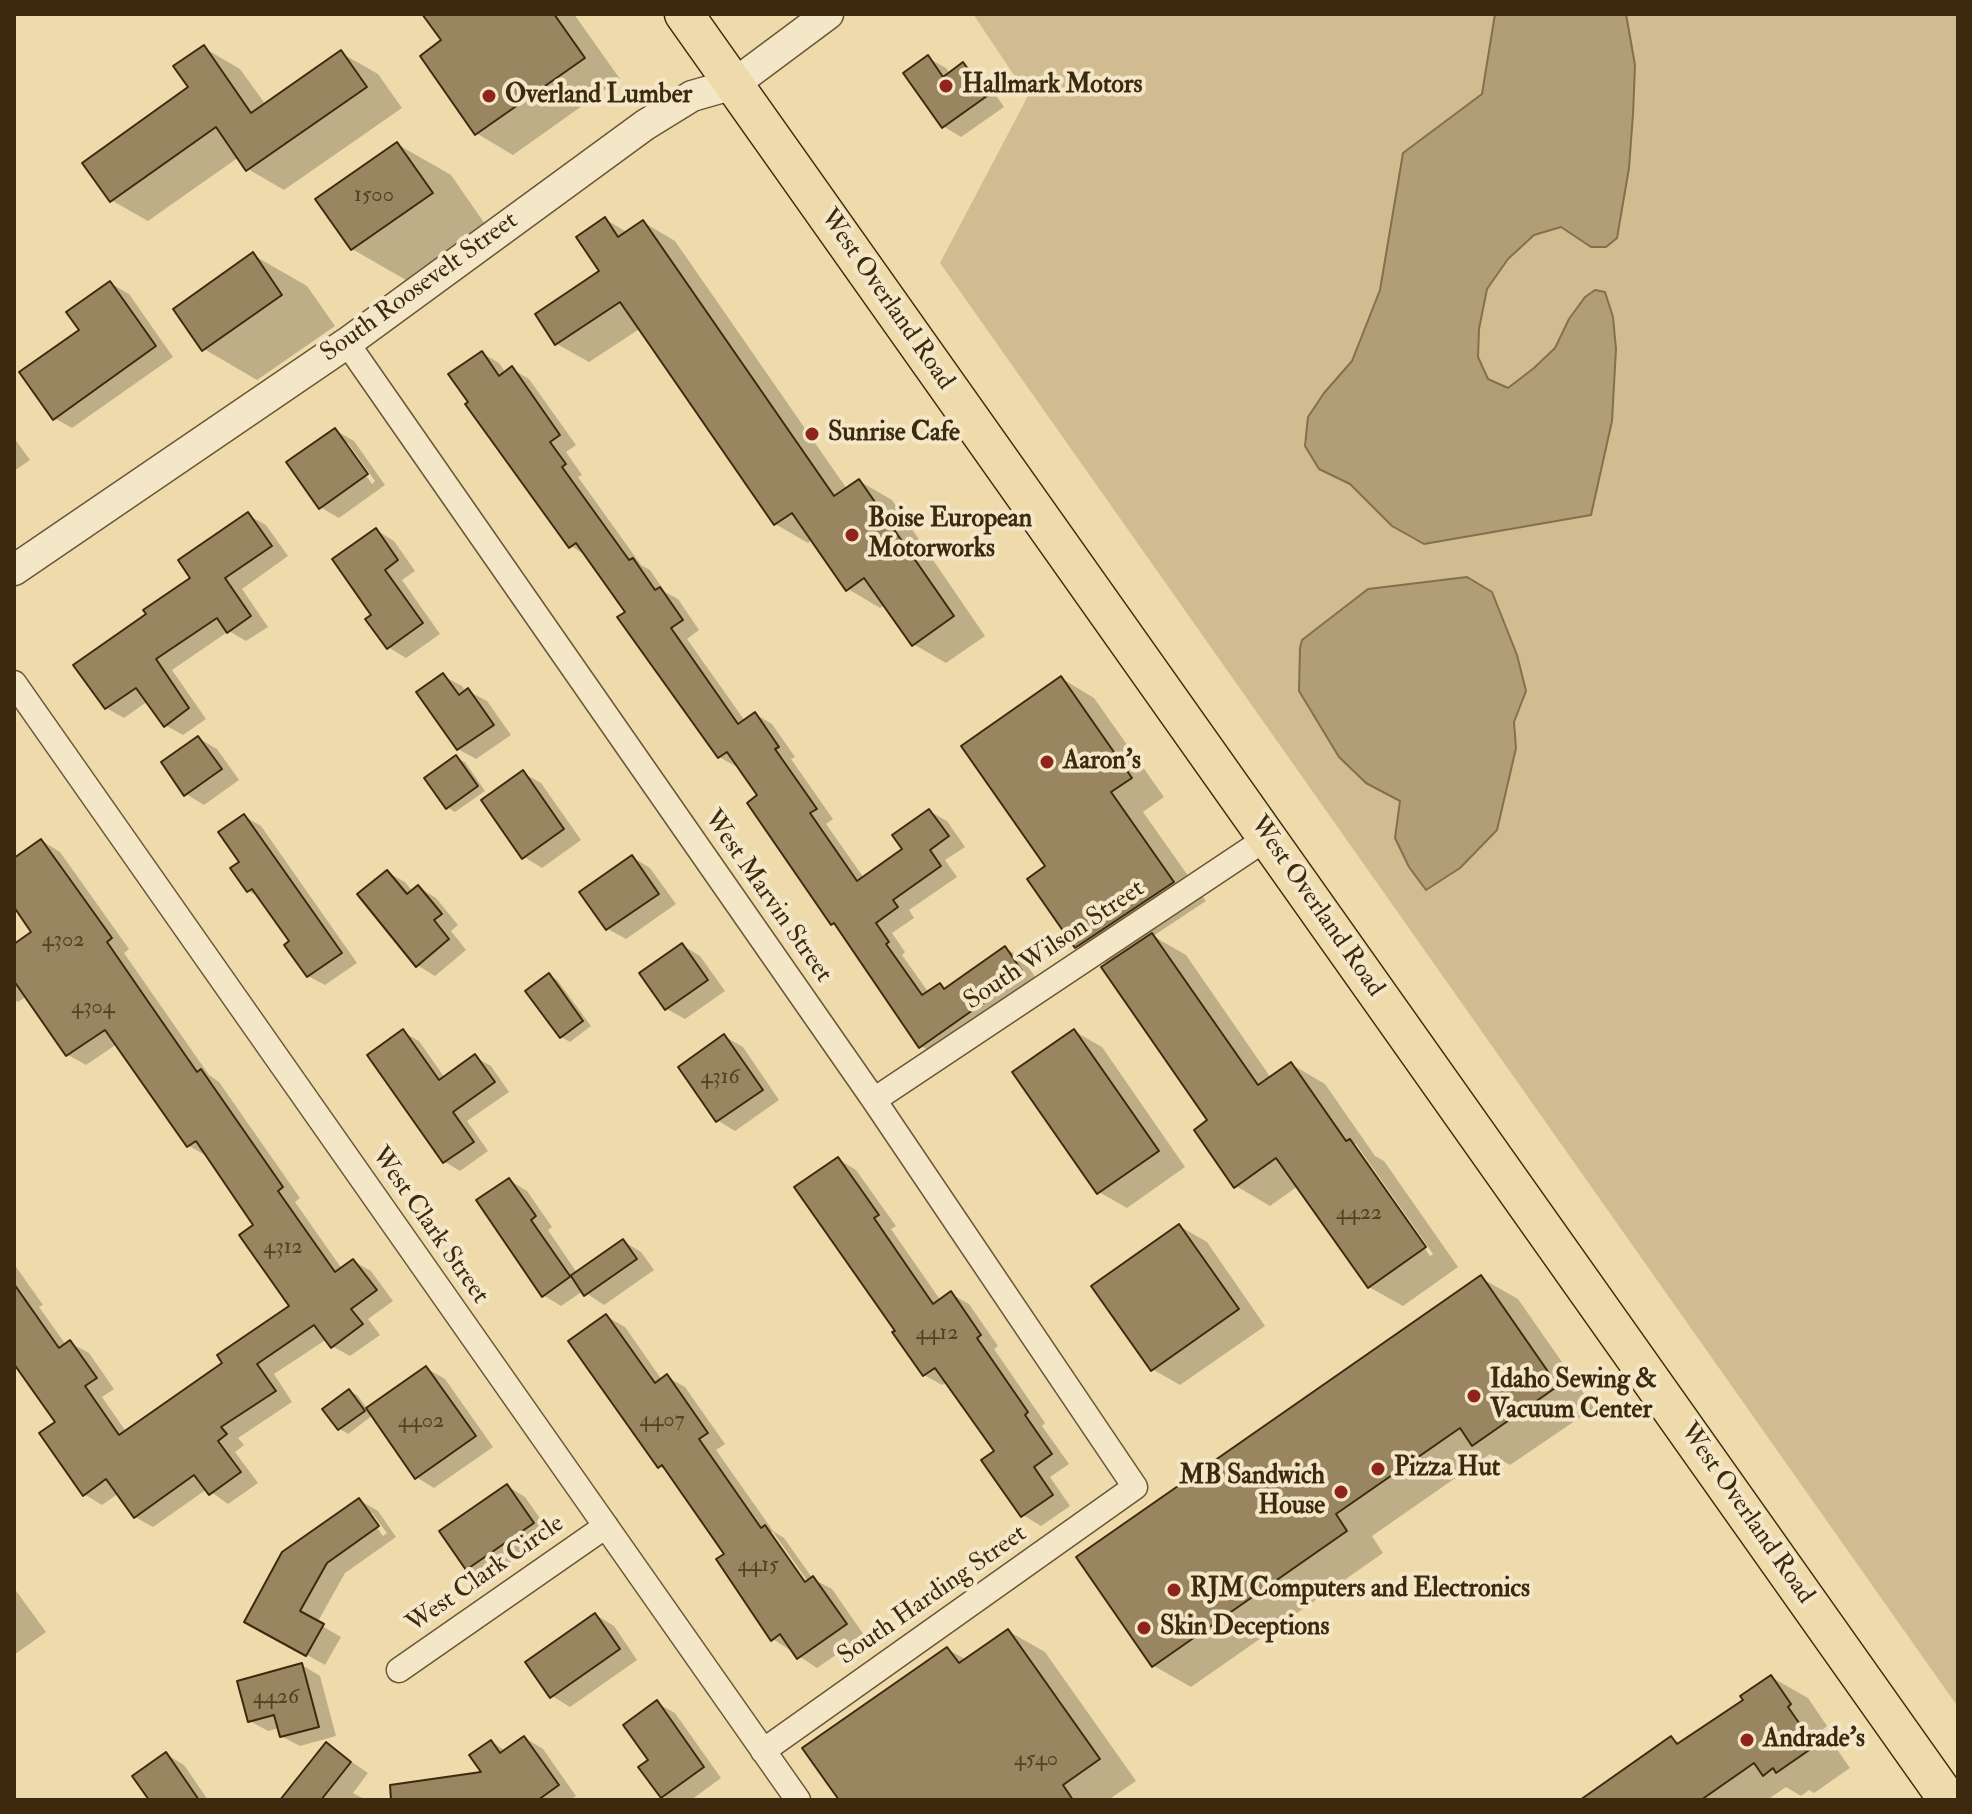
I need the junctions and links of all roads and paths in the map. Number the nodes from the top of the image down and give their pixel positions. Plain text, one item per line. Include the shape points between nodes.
1 (684, 14) edge
2 (828, 14) edge
3 (734, 84) junction
4 (347, 343) junction
5 (14, 570) edge
6 (14, 683) edge
7 (1267, 838) junction
8 (874, 1100) junction
9 (1135, 1487) joint
10 (606, 1526) junction
11 (399, 1670) dead end
12 (763, 1751) junction
13 (798, 1800) edge
14 (1948, 1800) edge

1 - 3 main road, West Overland Road
2 - 3 street, South Roosevelt Street
3 - 4 street, South Roosevelt Street via 692,96 645,125
3 - 7 main road, West Overland Road
4 - 5 street, South Roosevelt Street
4 - 8 street, West Marvin Street
6 - 10 street, West Clark Street
7 - 8 street, South Wilson Street
7 - 14 main road, West Overland Road
8 - 9 street, West Marvin Street
9 - 12 street, South Harding Street
10 - 11 street, West Clark Circle
10 - 12 street, West Clark Street
12 - 13 street, West Clark Street

